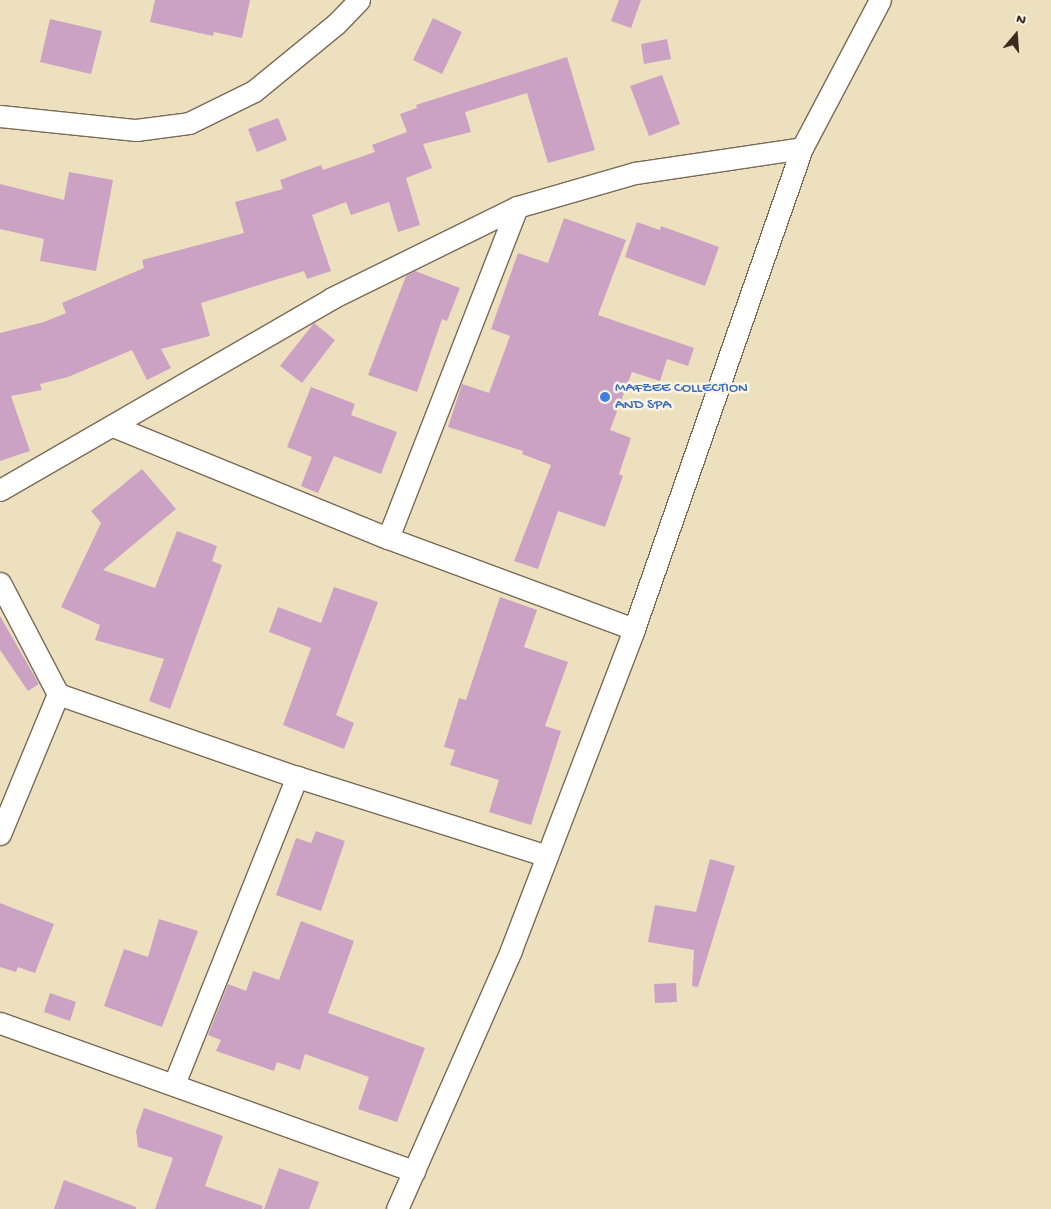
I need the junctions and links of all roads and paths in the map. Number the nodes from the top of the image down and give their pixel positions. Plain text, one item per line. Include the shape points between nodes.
1 (359, 0) edge
2 (880, 0) edge
3 (0, 116) edge
4 (802, 148) junction
5 (517, 207) junction
6 (113, 426) junction
7 (0, 490) edge
8 (388, 538) junction
9 (0, 583) edge
10 (634, 629) junction
11 (58, 694) junction
12 (297, 777) junction
13 (0, 834) edge
14 (548, 856) junction
15 (0, 1022) edge
16 (174, 1084) junction
17 (414, 1170) junction
18 (397, 1209) edge

1 - 3 street via 336,24 254,91 189,123 136,130
2 - 4 street
4 - 5 street via 635,173
4 - 10 street
5 - 6 street via 332,298
5 - 8 street
6 - 7 street
6 - 8 street
8 - 10 street
9 - 11 street
10 - 14 street
11 - 12 street
11 - 13 street
12 - 14 street
12 - 16 street
14 - 17 street via 511,950
15 - 16 street
16 - 17 street
17 - 18 street

